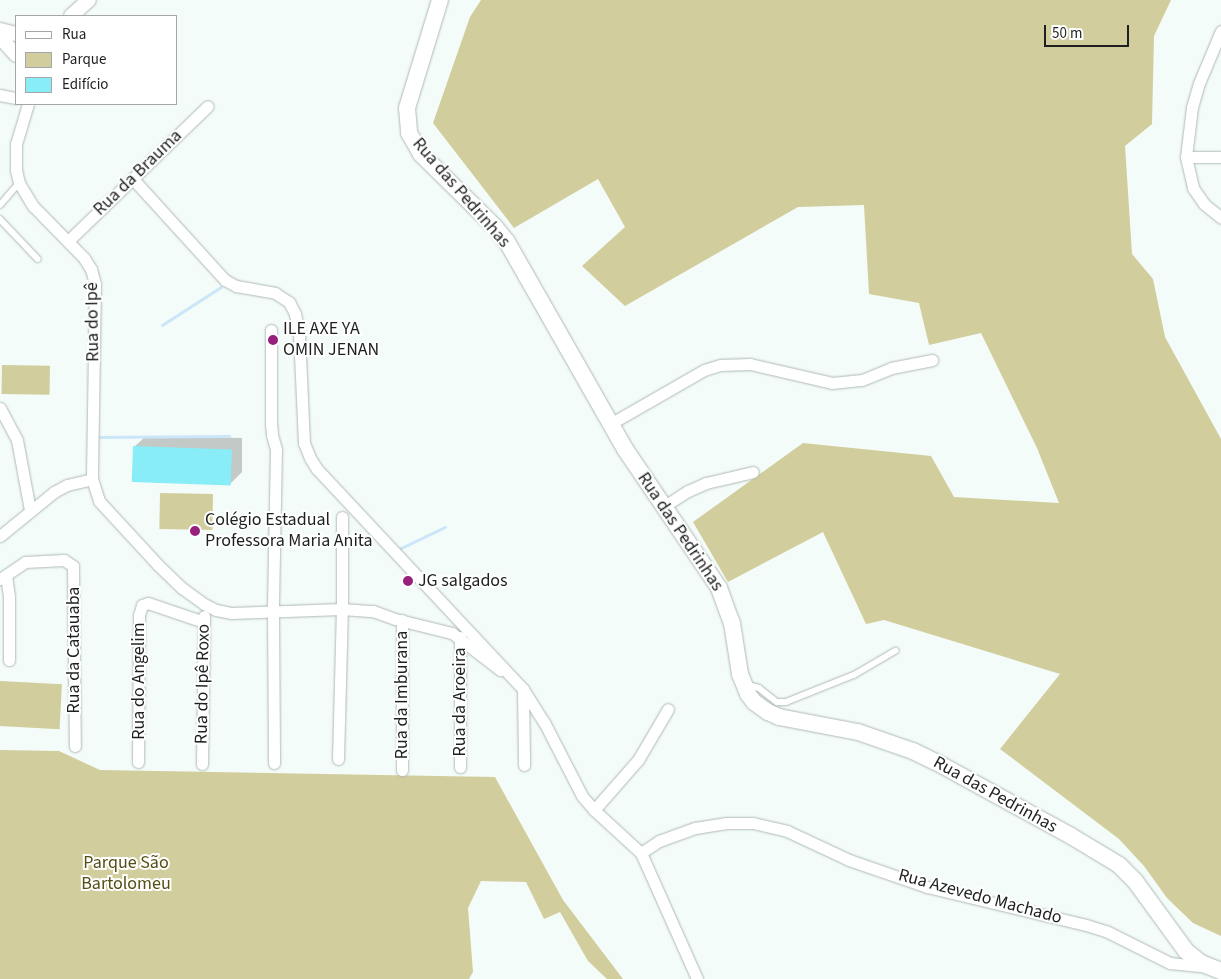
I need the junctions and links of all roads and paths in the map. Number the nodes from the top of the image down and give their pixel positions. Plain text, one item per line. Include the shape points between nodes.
1 (89, 0) edge
2 (440, 0) edge
3 (72, 15) edge
4 (0, 30) edge
5 (1221, 31) edge
6 (15, 34) edge
7 (0, 37) edge
8 (15, 55) edge
9 (1215, 58) edge
10 (0, 96) edge
11 (15, 98) edge
12 (27, 105) edge
13 (208, 106) dead end
14 (1186, 157) junction
15 (1221, 157) edge
16 (133, 179) junction
17 (19, 183) junction
18 (0, 205) edge
19 (1221, 218) edge
20 (0, 219) edge
21 (68, 241) junction
22 (38, 259) dead end
23 (271, 330) dead end
24 (932, 360) dead end
25 (0, 408) edge
26 (610, 424) junction
27 (753, 472) dead end
28 (92, 480) junction
29 (663, 507) junction
30 (30, 510) junction
31 (342, 517) dead end
32 (0, 536) edge
33 (3, 577) edge
34 (204, 604) junction
35 (342, 609) junction
36 (273, 611) junction
37 (402, 620) junction
38 (204, 622) junction
39 (460, 638) junction
40 (895, 651) dead end
41 (9, 660) dead end
42 (510, 675) junction
43 (743, 684) junction
44 (523, 689) junction
45 (668, 709) dead end
46 (74, 746) dead end
47 (338, 759) dead end
48 (138, 762) dead end
49 (274, 763) dead end
50 (202, 764) dead end
51 (524, 765) dead end
52 (460, 767) dead end
53 (402, 770) dead end
54 (594, 810) junction
55 (641, 853) junction
56 (1214, 969) edge
57 (697, 979) edge

1 - 3 street
2 - 26 main road, Rua das Pedrinhas via 407,108 409,133 421,154 507,242
4 - 6 street
5 - 9 street
7 - 8 street
9 - 14 street via 1192,107
10 - 11 street
12 - 17 street, Rua do Ipê via 16,144
13 - 16 street, Rua da Brauma
14 - 15 street
14 - 19 street via 1193,188 1204,204
16 - 21 street, Rua da Brauma
16 - 42 street via 226,280 242,288 276,293 288,302 296,314 299,333 304,442 310,458
17 - 18 lane
17 - 21 street, Rua do Ipê via 33,206
20 - 22 lane
21 - 28 street, Rua do Ipê via 84,258 95,284
23 - 36 street via 272,435 276,449
24 - 26 street via 891,368 862,380 832,383 750,364 720,365 704,370
25 - 30 street via 17,440
26 - 29 main road, Rua das Pedrinhas
27 - 29 street via 706,483
28 - 30 street via 67,485
28 - 34 street via 99,501 138,546 182,588
29 - 43 main road, Rua das Pedrinhas via 710,573 727,604
30 - 32 street
31 - 35 street
33 - 41 street via 9,597
33 - 46 street, Rua da Catauaba via 25,562 64,560 70,563 73,571
34 - 36 street via 231,613
34 - 38 street, Rua do Ipê Roxo
35 - 36 street
35 - 37 street via 373,611
35 - 47 street
36 - 49 street
37 - 39 street via 452,632
37 - 53 street, Rua da Imburana
38 - 48 street, Rua do Angelim via 148,603 144,603 140,610
38 - 50 street, Rua do Ipê Roxo
39 - 42 street via 494,667
39 - 52 street, Rua da Aroeira
40 - 43 lane via 854,675 786,702 773,700 754,685
42 - 44 street
43 - 56 main road, Rua das Pedrinhas via 754,702 768,712 858,732 913,751 1103,854 1135,881 1177,941 1196,960
44 - 51 street
44 - 54 street via 544,722 575,784
45 - 54 street via 638,760
54 - 55 street
55 - 56 street, Rua Azevedo Machado via 695,828 727,822 753,823 787,831 849,860 927,887 1086,925 1106,931 1170,963
55 - 57 street

